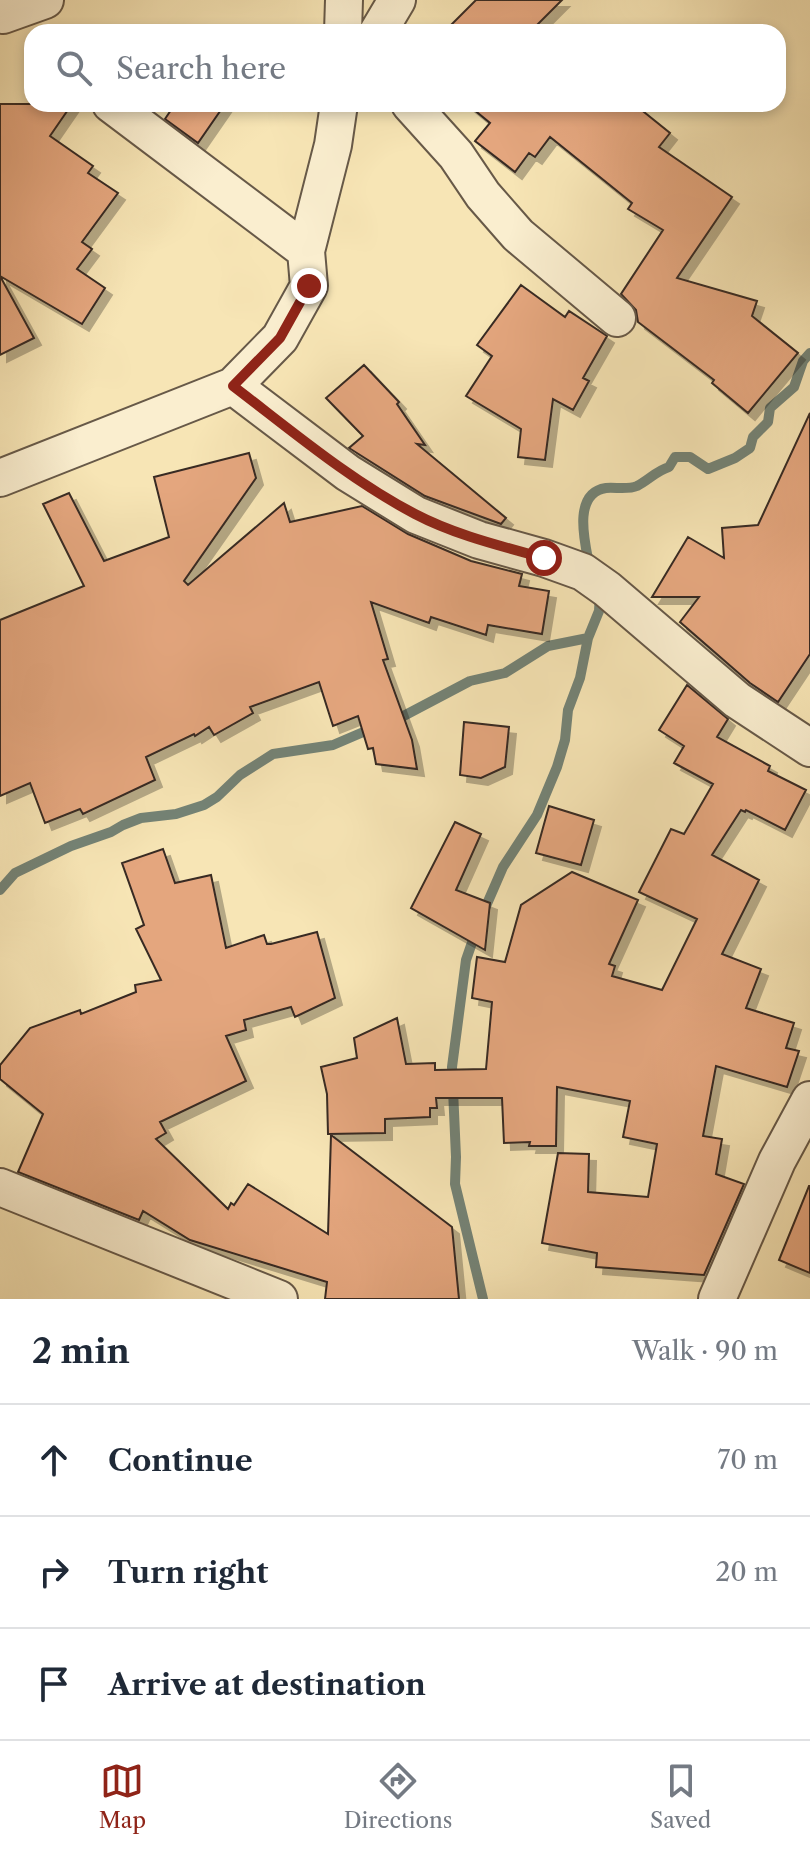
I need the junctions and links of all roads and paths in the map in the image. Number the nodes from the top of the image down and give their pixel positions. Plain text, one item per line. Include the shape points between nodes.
1 (45, 0) edge
2 (344, 0) edge
3 (397, 0) edge
4 (2, 14) edge
5 (343, 24) edge
6 (383, 24) edge
7 (24, 32) edge
8 (122, 112) edge
9 (338, 112) edge
10 (417, 112) edge
11 (306, 251) junction
12 (617, 318) dead end
13 (233, 386) junction
14 (0, 478) edge
15 (810, 748) edge
16 (810, 1100) edge
17 (0, 1187) edge
18 (279, 1299) edge
19 (717, 1299) edge

1 - 4 street
2 - 5 street
3 - 6 street
4 - 7 street
8 - 11 street
9 - 11 street
10 - 12 street via 518,235
11 - 13 street via 309,286 280,338
13 - 14 street
13 - 15 street via 348,473 416,515 595,580 737,700
16 - 19 street via 777,1161
17 - 18 street

